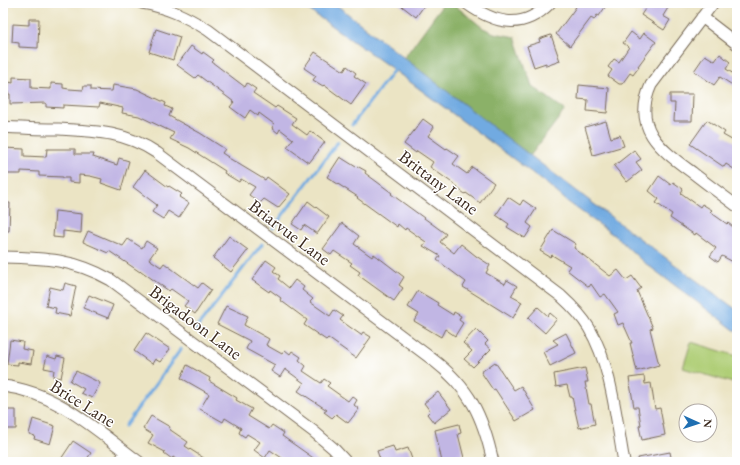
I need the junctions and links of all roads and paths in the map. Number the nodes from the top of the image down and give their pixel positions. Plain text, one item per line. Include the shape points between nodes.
1 (142, 3) edge
2 (466, 3) edge
3 (550, 3) edge
4 (713, 3) edge
5 (702, 17) junction
6 (737, 44) edge
7 (3, 127) edge
8 (737, 206) edge
9 (3, 257) edge
10 (3, 386) edge
11 (126, 453) junction
12 (119, 462) edge
13 (139, 462) edge
14 (346, 462) edge
15 (493, 462) edge
16 (624, 462) edge

1 - 16 street, Brittany Lane via 178,13 208,30 561,296 585,322 600,352 608,376
2 - 3 street via 490,18 510,22 535,16
4 - 5 street
5 - 6 street
5 - 8 street via 651,85 646,102 646,119 659,146
7 - 15 street, Briarvue Lane via 106,132 133,140 154,151 441,366 462,388 475,407 485,431
9 - 14 street, Brigadoon Lane via 70,262 111,280 313,431
10 - 11 street, Brice Lane via 34,393 68,409
11 - 12 street
11 - 13 street, Brice Lane

